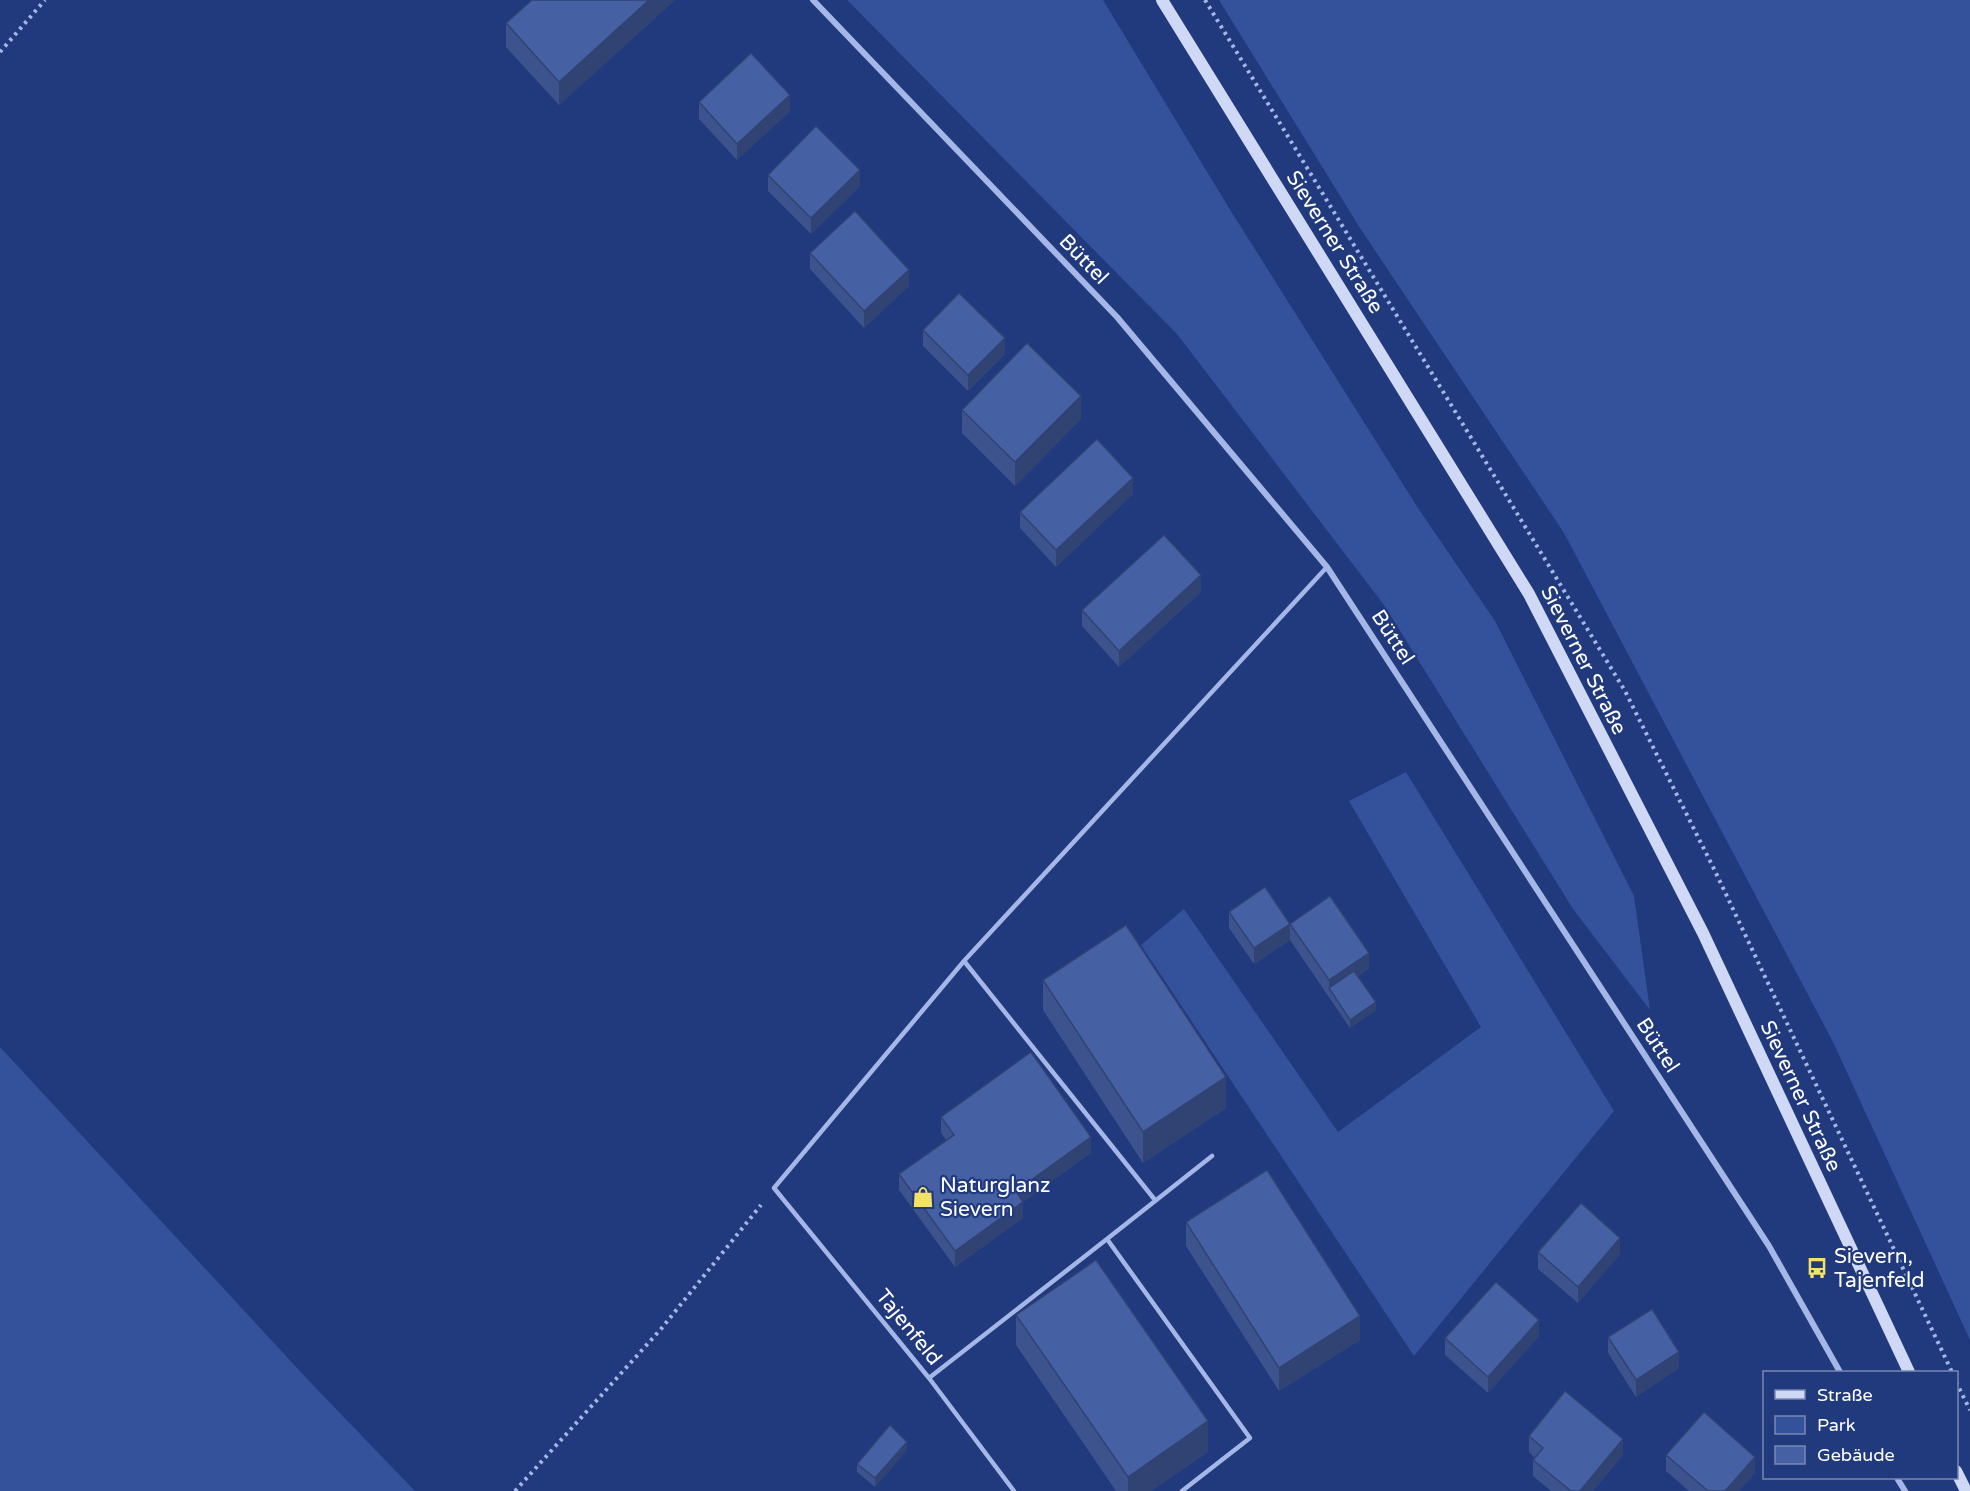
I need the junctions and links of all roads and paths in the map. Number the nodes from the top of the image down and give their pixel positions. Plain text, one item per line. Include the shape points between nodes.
1 (45, 0) edge
2 (813, 0) edge
3 (1162, 0) edge
4 (0, 52) edge
5 (1327, 567) junction
6 (964, 961) junction
7 (1212, 1156) dead end
8 (774, 1188) junction
9 (1155, 1200) junction
10 (1107, 1239) junction
11 (1839, 1371) edge
12 (1910, 1371) edge
13 (929, 1378) junction
14 (1958, 1386) edge
15 (1970, 1410) edge
16 (1958, 1475) edge
17 (515, 1491) edge
18 (1014, 1491) edge
19 (1182, 1491) edge
20 (1966, 1491) edge

1 - 4 path
2 - 5 street, Büttel via 1117,317
3 - 12 main road, Sieverner Straße via 1529,594 1703,933
5 - 6 lane
5 - 11 street, Büttel via 1769,1246
6 - 8 lane
6 - 9 lane
7 - 9 lane
8 - 13 lane, Tajenfeld
8 - 17 path via 661,1329
9 - 10 lane
10 - 13 lane
10 - 19 lane via 1250,1438
13 - 18 lane, Tajenfeld
14 - 15 path
16 - 20 main road

